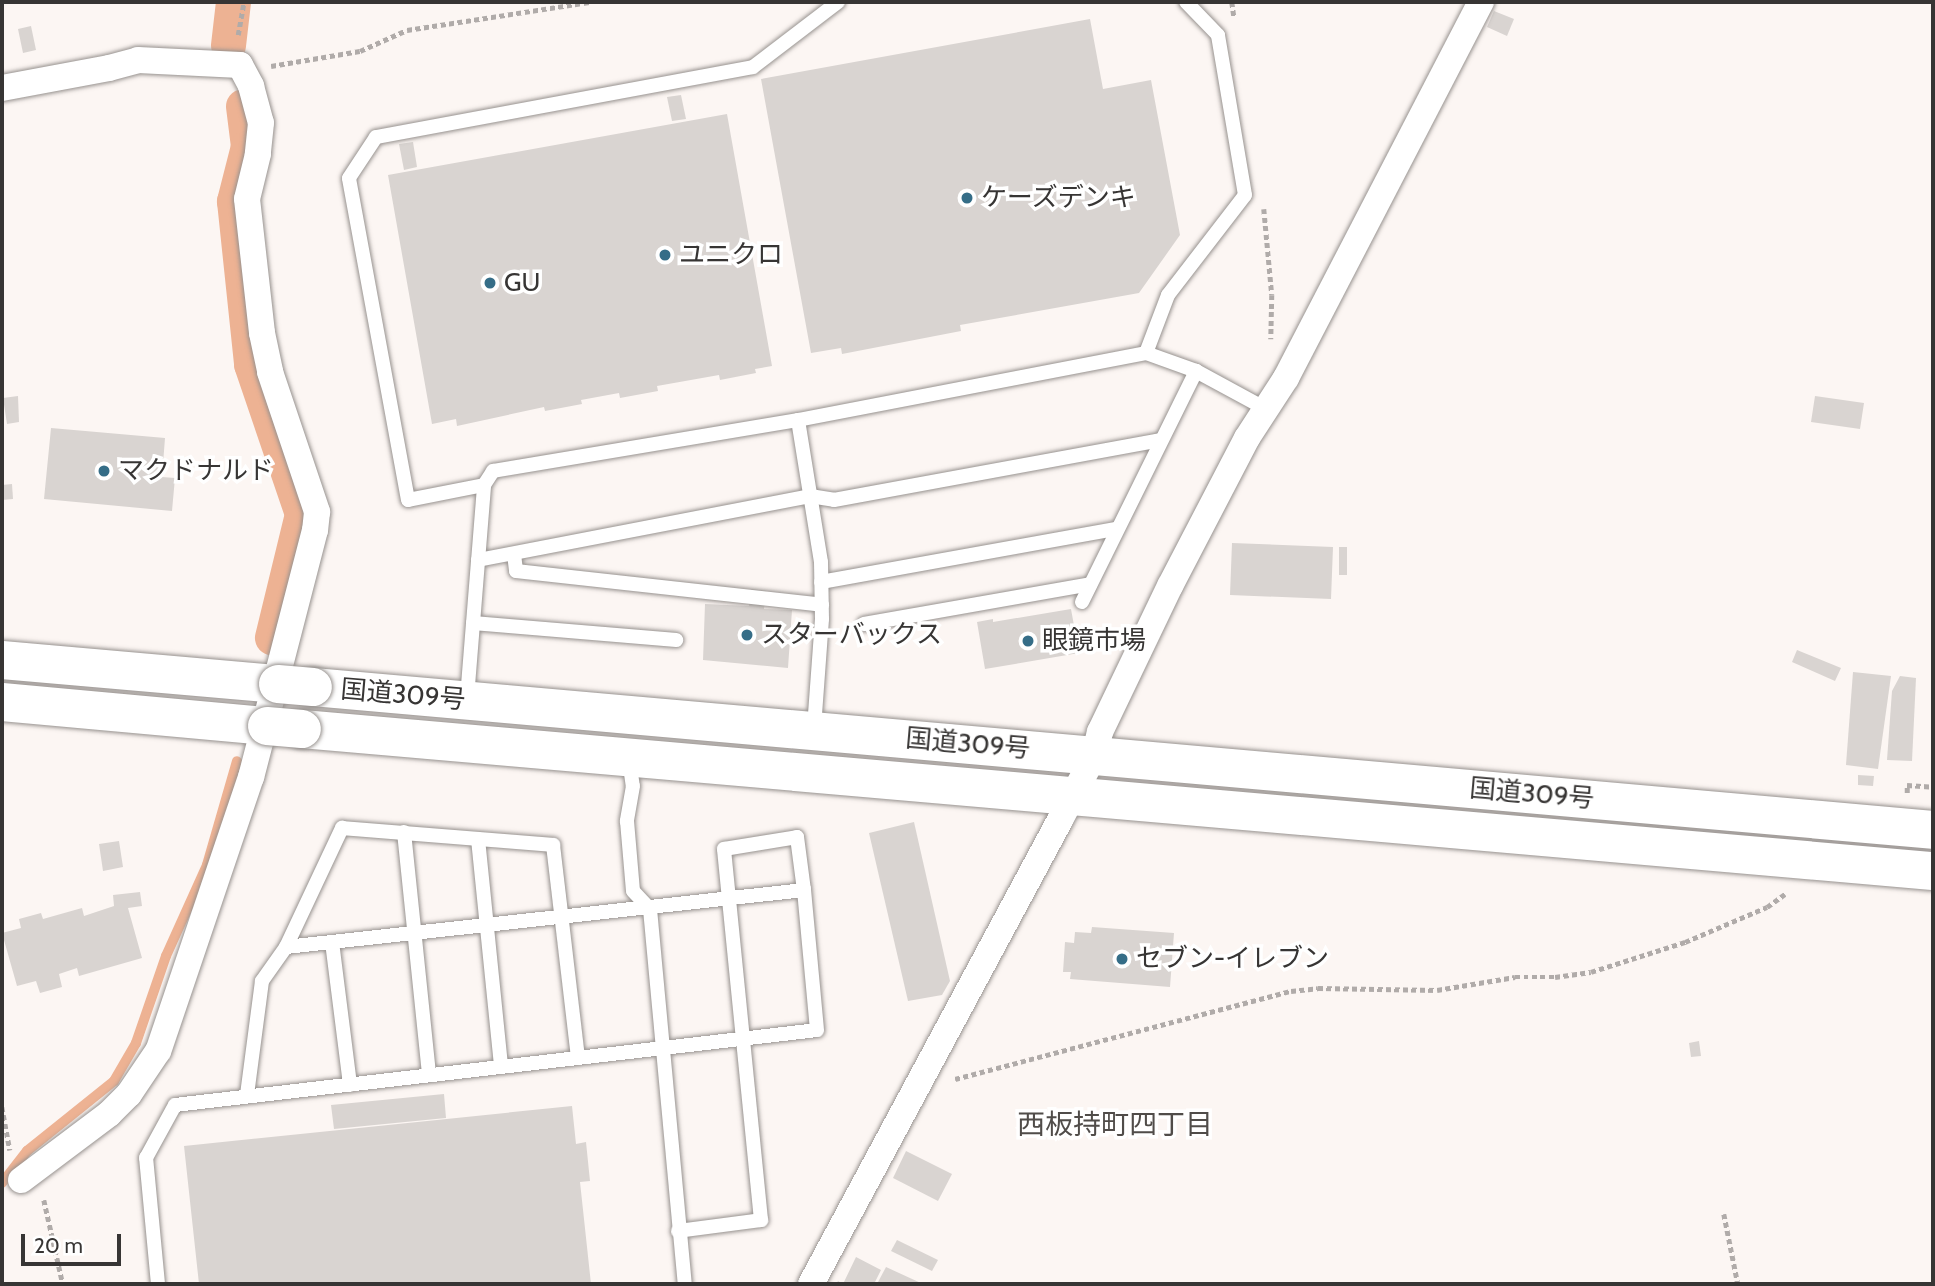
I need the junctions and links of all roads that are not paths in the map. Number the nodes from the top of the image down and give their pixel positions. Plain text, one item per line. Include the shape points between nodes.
1 (838, 2) edge
2 (1186, 2) edge
3 (1481, 2) edge
4 (2, 88) edge
5 (1146, 354) junction
6 (1196, 371) junction
7 (1266, 409) junction
8 (798, 420) junction
9 (1161, 440) junction
10 (484, 485) junction
11 (810, 496) junction
12 (1117, 529) junction
13 (513, 554) junction
14 (478, 560) junction
15 (821, 582) junction
16 (1091, 584) junction
17 (1082, 602) dead end
18 (822, 605) junction
19 (473, 623) junction
20 (864, 624) dead end
21 (676, 640) dead end
22 (2, 660) edge
23 (289, 685) junction
24 (467, 701) junction
25 (2, 702) edge
26 (278, 727) junction
27 (814, 731) junction
28 (628, 755) junction
29 (1094, 756) junction
30 (1073, 797) junction
31 (1933, 830) edge
32 (404, 832) junction
33 (478, 839) junction
34 (1933, 871) edge
35 (804, 890) junction
36 (730, 900) junction
37 (650, 909) junction
38 (562, 917) junction
39 (487, 923) junction
40 (414, 931) junction
41 (332, 942) junction
42 (286, 947) junction
43 (745, 1038) junction
44 (661, 1049) junction
45 (578, 1058) junction
46 (501, 1066) junction
47 (429, 1075) junction
48 (350, 1085) junction
49 (247, 1095) junction
50 (21, 1180) road end
51 (678, 1231) junction
52 (158, 1284) edge
53 (685, 1284) edge
54 (811, 1284) edge

1 - 10 lane via 753,67 376,137 349,178 408,500
2 - 5 lane via 1218,35 1245,195 1168,295
3 - 7 street
4 - 23 street via 138,60 240,65 261,123 247,210 262,333 317,512
5 - 6 lane
5 - 8 lane
6 - 7 lane
6 - 9 lane
7 - 29 street via 1170,586 1100,732
8 - 10 lane via 493,471
8 - 11 lane
9 - 11 lane via 834,500
9 - 12 lane
10 - 14 lane
11 - 13 lane
11 - 15 lane
12 - 15 lane
12 - 16 lane
13 - 14 lane
13 - 18 lane via 516,571
14 - 19 lane
15 - 18 lane
16 - 17 lane
16 - 20 lane
18 - 27 lane
19 - 21 lane
19 - 24 lane
22 - 23 highway, 国道309号
23 - 24 highway, 国道309号
23 - 26 street
24 - 27 highway, 国道309号
25 - 26 highway, 国道309号
26 - 28 highway, 国道309号
26 - 50 street via 251,777 158,1051 129,1094 109,1114
27 - 29 highway, 国道309号
28 - 30 highway, 国道309号
28 - 37 lane via 633,786 627,821 633,891
29 - 30 street
29 - 31 highway, 国道309号
30 - 34 highway, 国道309号
30 - 54 street
32 - 33 lane
32 - 40 lane
32 - 42 lane via 342,828
33 - 38 lane via 553,845
33 - 39 lane
35 - 36 lane
35 - 36 lane via 797,837 724,849
35 - 43 lane via 817,1030
36 - 37 lane
36 - 43 lane
37 - 38 lane
37 - 44 lane
38 - 39 lane
38 - 45 lane
39 - 40 lane
39 - 46 lane
40 - 41 lane
40 - 47 lane
41 - 42 lane
41 - 48 lane
42 - 49 lane via 262,981
43 - 44 lane
43 - 51 lane via 761,1220
44 - 45 lane
44 - 51 lane
45 - 46 lane
46 - 47 lane
47 - 48 lane
48 - 49 lane
49 - 52 lane via 174,1105 146,1158
51 - 53 lane

